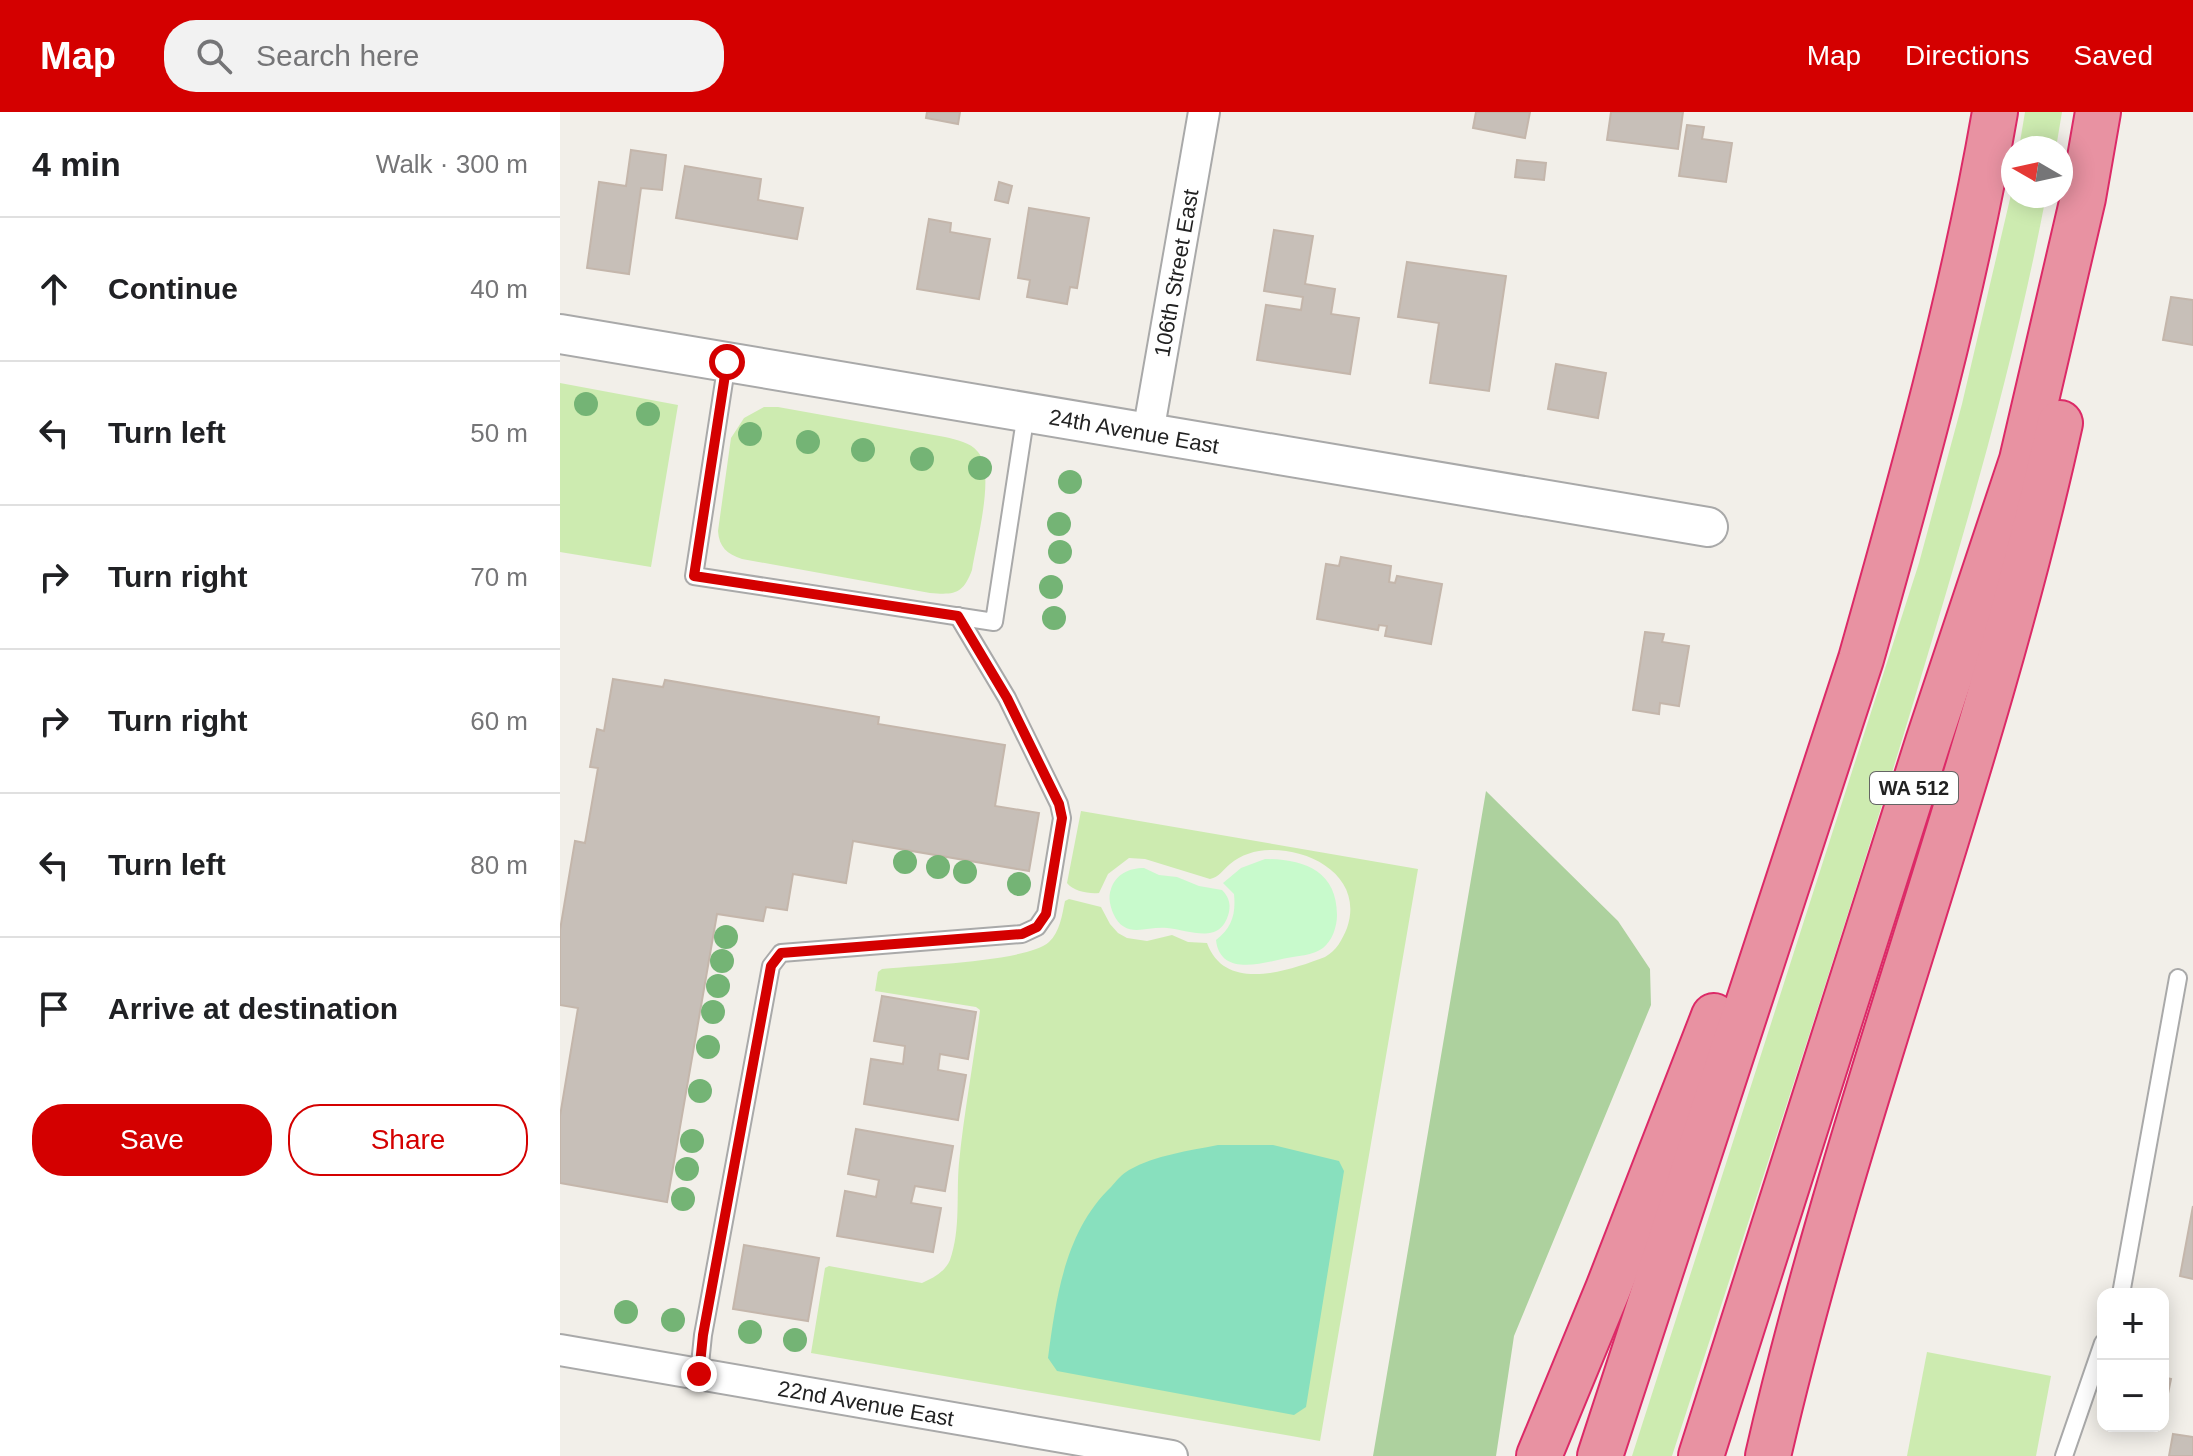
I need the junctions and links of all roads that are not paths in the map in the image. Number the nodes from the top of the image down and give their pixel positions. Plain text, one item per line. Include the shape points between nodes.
1 (1204, 112) edge
2 (1995, 112) edge
3 (2098, 112) edge
4 (2083, 198) junction
5 (560, 334) edge
6 (727, 362) junction
7 (1026, 413) junction
8 (1148, 433) junction
9 (1708, 527) dead end
10 (958, 616) junction
11 (1861, 659) junction
12 (2178, 978) dead end
13 (2122, 1288) edge
14 (560, 1350) edge
15 (2097, 1360) edge
16 (699, 1374) junction
17 (1172, 1456) edge
18 (1539, 1456) edge
19 (1600, 1456) edge
20 (1701, 1456) edge
21 (1768, 1456) edge
22 (2064, 1456) edge

1 - 8 street, 106th Street East
2 - 11 highway via 1965,266
3 - 4 highway, WA 512
4 - 20 highway, WA 512 via 2022,460
4 - 21 highway via 2069,383 2042,507 1847,1160
5 - 6 street, 24th Avenue East
6 - 7 street, 24th Avenue East
6 - 10 lane via 694,576
7 - 8 street, 24th Avenue East
7 - 10 lane via 994,622
8 - 9 street, 24th Avenue East
10 - 16 lane via 1007,698 1059,804 1062,818 1046,914 1037,927 1022,934 781,953 771,966
11 - 18 highway
11 - 19 highway
12 - 13 lane
14 - 16 street, 22nd Avenue East
15 - 22 lane
16 - 17 street, 22nd Avenue East

